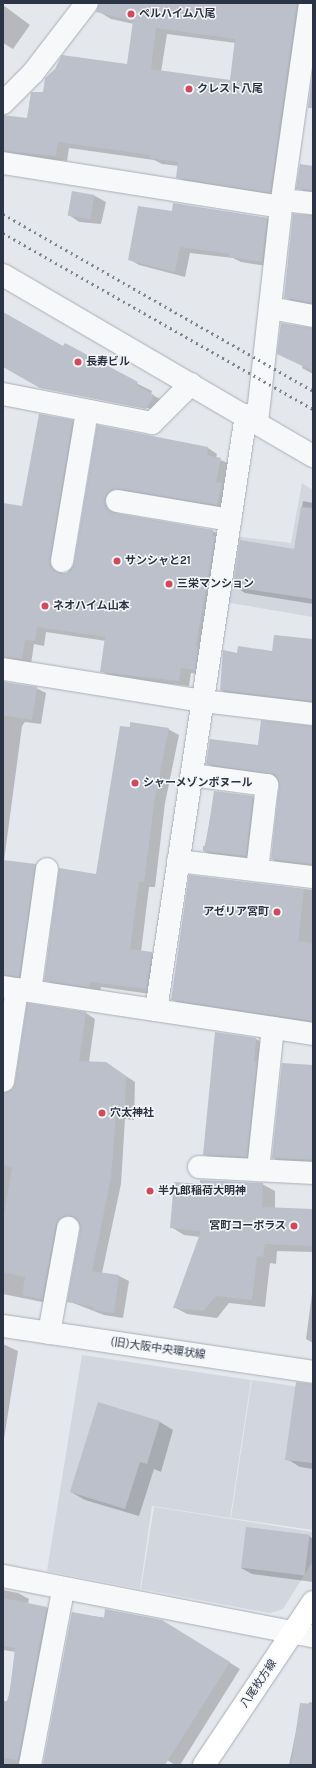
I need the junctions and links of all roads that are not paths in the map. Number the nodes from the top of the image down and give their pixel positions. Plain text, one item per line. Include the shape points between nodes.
1 (87, 3) edge
2 (310, 3) edge
3 (3, 103) edge
4 (3, 163) edge
5 (313, 203) edge
6 (282, 204) junction
7 (3, 275) edge
8 (270, 308) junction
9 (313, 316) edge
10 (192, 384) junction
11 (3, 394) edge
12 (87, 410) junction
13 (251, 419) junction
14 (313, 456) edge
15 (117, 501) dead end
16 (230, 520) junction
17 (62, 561) dead end
18 (3, 669) edge
19 (203, 701) junction
20 (313, 714) edge
21 (192, 775) junction
22 (178, 861) junction
23 (48, 869) dead end
24 (257, 870) junction
25 (313, 877) edge
26 (17, 989) edge
27 (156, 1010) junction
28 (274, 1028) junction
29 (313, 1034) edge
30 (3, 1081) edge
31 (199, 1167) dead end
32 (258, 1170) junction
33 (313, 1173) edge
34 (68, 1228) dead end
35 (3, 1326) edge
36 (49, 1333) junction
37 (313, 1372) edge
38 (3, 1576) edge
39 (63, 1590) junction
40 (313, 1602) edge
41 (303, 1634) edge
42 (30, 1765) edge
43 (204, 1765) edge

1 - 3 street via 34,73
2 - 6 street
4 - 6 street
5 - 6 street
6 - 8 street
7 - 10 street
8 - 9 street
8 - 13 street
10 - 12 street via 152,423
10 - 13 street
11 - 12 street
12 - 17 street
13 - 14 street
13 - 16 street
15 - 16 street
16 - 19 street
18 - 19 street
19 - 20 street
19 - 21 street
21 - 22 street
21 - 24 street via 267,785
22 - 24 street
22 - 27 street
23 - 26 street
24 - 25 street
26 - 27 street
26 - 30 street
27 - 28 street
28 - 29 street
28 - 32 street
31 - 32 street
32 - 33 street
34 - 36 street
35 - 36 street, (旧)大阪中央環状線
36 - 37 street, (旧)大阪中央環状線
38 - 39 street
39 - 41 street
39 - 42 street
40 - 41 main road, 八尾枚方線
41 - 43 main road, 八尾枚方線

